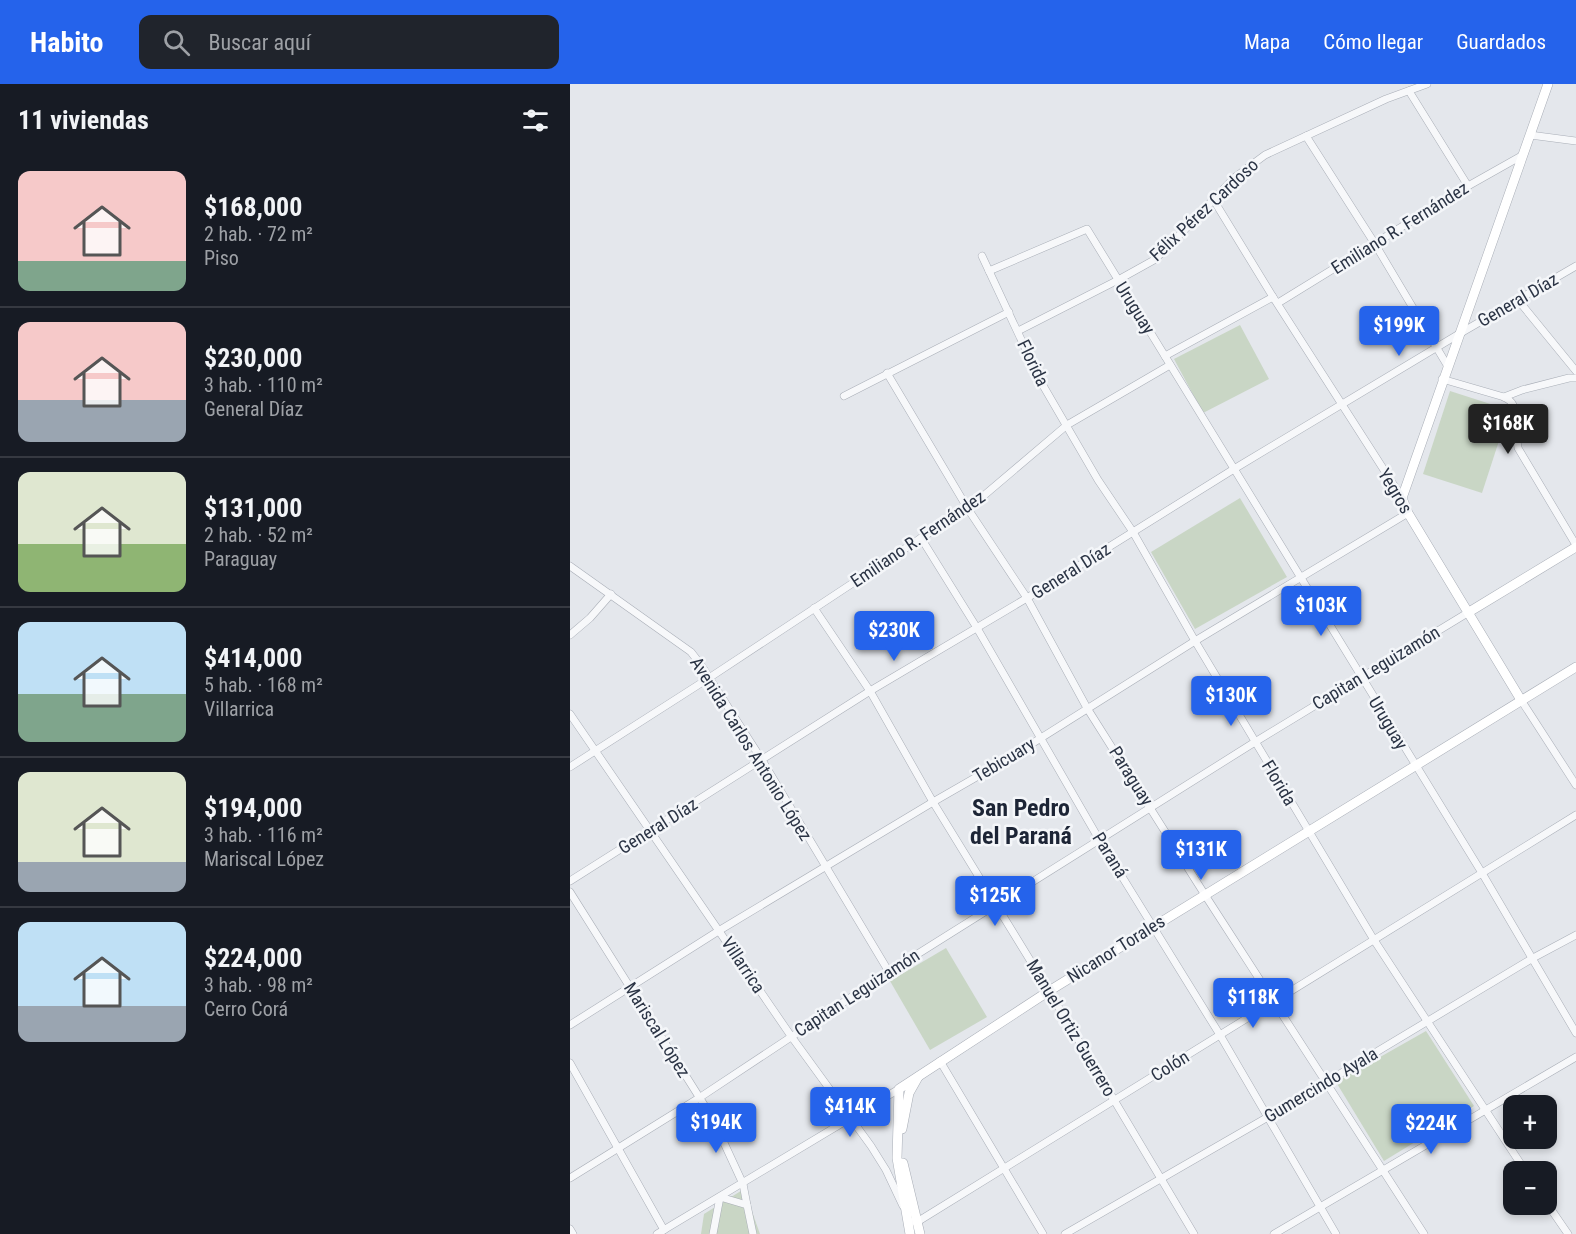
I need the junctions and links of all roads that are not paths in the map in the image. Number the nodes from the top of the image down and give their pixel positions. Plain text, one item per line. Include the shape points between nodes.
1 (1427, 84) edge
2 (1548, 84) edge
3 (1409, 91) junction
4 (1530, 135) junction
5 (1306, 136) junction
6 (1575, 141) edge
7 (1576, 150) edge
8 (1523, 155) junction
9 (1468, 186) junction
10 (1213, 199) junction
11 (1375, 244) junction
12 (982, 256) dead end
13 (1576, 266) edge
14 (989, 271) junction
15 (1118, 280) junction
16 (1276, 300) junction
17 (1518, 300) junction
18 (1009, 312) junction
19 (1018, 331) junction
20 (1459, 334) junction
21 (1437, 348) junction
22 (1164, 356) junction
23 (1170, 365) junction
24 (1448, 365) junction
25 (1576, 370) edge
26 (887, 373) junction
27 (1576, 378) edge
28 (1443, 379) junction
29 (844, 396) dead end
30 (1504, 397) junction
31 (1342, 405) junction
32 (1067, 425) junction
33 (1234, 469) junction
34 (1402, 498) junction
35 (968, 509) junction
36 (1408, 513) junction
37 (1133, 532) junction
38 (921, 538) junction
39 (1576, 546) edge
40 (570, 566) edge
41 (1299, 578) junction
42 (612, 594) junction
43 (1027, 598) junction
44 (814, 608) junction
45 (1469, 612) junction
46 (977, 628) junction
47 (570, 635) edge
48 (1195, 640) junction
49 (1576, 667) edge
50 (1360, 677) junction
51 (710, 678) junction
52 (870, 691) junction
53 (1521, 700) junction
54 (1087, 708) junction
55 (570, 714) edge
56 (1040, 739) junction
57 (1255, 742) junction
58 (594, 751) junction
59 (762, 760) junction
60 (1414, 765) junction
61 (570, 767) edge
62 (1576, 785) edge
63 (933, 802) junction
64 (1152, 808) junction
65 (1576, 815) edge
66 (1308, 831) junction
67 (650, 832) junction
68 (1100, 841) junction
69 (825, 867) junction
70 (1482, 873) junction
71 (570, 881) edge
72 (570, 892) edge
73 (1205, 895) junction
74 (997, 905) junction
75 (1154, 926) junction
76 (720, 930) junction
77 (1576, 935) edge
78 (1374, 940) junction
79 (1533, 958) junction
80 (889, 972) junction
81 (632, 988) junction
82 (1049, 991) junction
83 (1275, 1002) junction
84 (1427, 1022) junction
85 (570, 1025) edge
86 (1576, 1033) edge
87 (1220, 1035) junction
88 (791, 1036) junction
89 (1576, 1057) edge
90 (940, 1061) junction
91 (570, 1064) edge
92 (919, 1075) junction
93 (1327, 1082) junction
94 (899, 1089) junction
95 (699, 1098) junction
96 (1115, 1101) junction
97 (1485, 1109) junction
98 (1268, 1117) junction
99 (852, 1118) junction
100 (619, 1149) junction
101 (1519, 1161) edge
102 (1004, 1169) junction
103 (1382, 1171) junction
104 (570, 1178) edge
105 (1161, 1179) junction
106 (743, 1184) junction
107 (720, 1197) junction
108 (747, 1205) junction
109 (1320, 1207) junction
110 (1555, 1215) edge
111 (913, 1221) junction
112 (570, 1229) edge
113 (660, 1232) edge
114 (573, 1234) edge
115 (712, 1234) edge
116 (753, 1234) edge
117 (910, 1234) edge
118 (920, 1234) edge
119 (1043, 1234) edge
120 (1065, 1234) edge
121 (1194, 1234) edge
122 (1274, 1234) edge
123 (1336, 1234) edge
124 (1424, 1234) edge
125 (1568, 1234) edge

1 - 3 street, Félix Pérez Cardoso
2 - 4 street
3 - 5 street, Félix Pérez Cardoso
3 - 9 street
4 - 6 street
4 - 8 street
5 - 10 street, Félix Pérez Cardoso via 1265,154
5 - 11 street
6 - 7 street
8 - 9 street, Emiliano R. Fernández
8 - 20 street
9 - 11 street, Emiliano R. Fernández
10 - 15 street, Félix Pérez Cardoso via 1154,260
10 - 16 street, Yegros
11 - 16 street, Emiliano R. Fernández
11 - 21 street
12 - 14 street, Florida
13 - 17 street, General Díaz
14 - 15 street, Uruguay via 1087,229
14 - 18 street, Florida
15 - 19 street, Félix Pérez Cardoso
15 - 22 street, Uruguay
16 - 22 street, Emiliano R. Fernández
16 - 31 street, Yegros
17 - 20 street, General Díaz
17 - 25 street
18 - 19 street, Florida
18 - 26 street
19 - 32 street, Florida via 1041,382
20 - 21 street, General Díaz
20 - 24 street
21 - 24 street
21 - 31 street, General Díaz
22 - 23 street, Uruguay
23 - 32 street, Emiliano R. Fernández
23 - 33 street, Uruguay
24 - 28 street
26 - 29 street
26 - 35 street, Paraguay
27 - 30 street
28 - 30 street
28 - 34 street
30 - 39 street via 1512,403 1516,414 1518,448
31 - 33 street, General Díaz
31 - 34 street, Yegros
32 - 35 street, Emiliano R. Fernández
32 - 37 street, Florida
33 - 37 street, General Díaz
33 - 41 street, Uruguay
34 - 36 street, Yegros
35 - 38 street, Emiliano R. Fernández
35 - 43 street, Paraguay
36 - 41 street, Tebicuary
36 - 45 street, Yegros
37 - 43 street, General Díaz
37 - 48 street, Florida
38 - 44 street, Emiliano R. Fernández
38 - 46 street, Paraná
39 - 45 street, Capitan Leguizamón
40 - 42 street, Avenida Carlos Antonio López
41 - 48 street, Tebicuary
41 - 50 street, Uruguay
42 - 47 street
42 - 51 street, Avenida Carlos Antonio López via 691,652
43 - 46 street, General Díaz
43 - 54 street, Paraguay
44 - 51 street, Emiliano R. Fernández
44 - 52 street, Manuel Ortiz Guerrero
45 - 50 street, Capitan Leguizamón
45 - 53 street, Yegros
46 - 52 street, General Díaz
46 - 56 street, Paraná
48 - 54 street, Tebicuary
48 - 57 street, Florida
49 - 53 street, Nicanor Torales
50 - 57 street, Capitan Leguizamón
50 - 60 street, Uruguay
51 - 58 street, Emiliano R. Fernández
51 - 59 street, Avenida Carlos Antonio López
52 - 59 street, General Díaz
52 - 63 street, Manuel Ortiz Guerrero
53 - 60 street, Nicanor Torales
53 - 62 street, Yegros
54 - 56 street, Tebicuary
54 - 64 street, Paraguay
55 - 58 street, Villarrica
56 - 63 street, Tebicuary
56 - 68 street, Paraná
57 - 64 street, Capitan Leguizamón
57 - 66 street, Florida
58 - 61 street, Emiliano R. Fernández
58 - 67 street, Villarrica
59 - 67 street, General Díaz
59 - 69 street, Avenida Carlos Antonio López
60 - 66 street, Nicanor Torales
60 - 70 street, Uruguay
63 - 69 street, Tebicuary
63 - 74 street, Manuel Ortiz Guerrero
64 - 68 street, Capitan Leguizamón
64 - 73 street, Paraguay
65 - 70 street, Colón
66 - 73 street, Nicanor Torales
66 - 78 street, Florida
67 - 71 street, General Díaz
67 - 76 street, Villarrica
68 - 74 street, Capitan Leguizamón
68 - 75 street, Paraná
69 - 76 street, Tebicuary
69 - 80 street, Avenida Carlos Antonio López
70 - 78 street, Colón
70 - 79 street, Uruguay
72 - 81 street, Mariscal López
73 - 75 street, Nicanor Torales
73 - 83 street, Paraguay
74 - 80 street, Capitan Leguizamón
74 - 82 street, Manuel Ortiz Guerrero
75 - 82 street, Nicanor Torales
75 - 87 street, Paraná
76 - 81 street, Tebicuary
76 - 88 street, Villarrica
77 - 79 street, Gumercindo Ayala
78 - 83 street, Colón
78 - 84 street, Florida
79 - 84 street, Gumercindo Ayala
79 - 86 street, Uruguay
80 - 88 street, Capitan Leguizamón
81 - 85 street, Tebicuary
81 - 95 street, Mariscal López
82 - 90 street, Nicanor Torales
82 - 96 street, Manuel Ortiz Guerrero
83 - 87 street, Colón
83 - 93 street, Paraguay
84 - 93 street, Gumercindo Ayala
84 - 97 street, Florida
87 - 96 street, Colón
87 - 98 street, Paraná
88 - 95 street, Capitan Leguizamón
88 - 99 street, Villarrica
89 - 97 street
90 - 92 street, Nicanor Torales
90 - 102 street
91 - 100 street
92 - 94 street, Nicanor Torales
92 - 111 street, Villarrica via 909,1093 901,1137
93 - 98 street, Gumercindo Ayala
93 - 103 street, Paraguay
94 - 99 street, Nicanor Torales
94 - 111 street, Villarrica via 897,1158
95 - 100 street, Capitan Leguizamón
95 - 106 street, Mariscal López
96 - 102 street, Colón
96 - 105 street, Manuel Ortiz Guerrero
97 - 101 street, Florida
97 - 103 street
98 - 105 street, Gumercindo Ayala
98 - 109 street, Paraná
99 - 106 street, Nicanor Torales
99 - 111 street, Villarrica
100 - 104 street, Capitan Leguizamón
100 - 113 street
102 - 111 street, Colón
102 - 119 street
103 - 109 street
103 - 124 street, Paraguay
105 - 120 street, Gumercindo Ayala
105 - 121 street, Manuel Ortiz Guerrero
106 - 107 street, Nicanor Torales
106 - 108 street, Mariscal López
107 - 108 street
107 - 113 street, Nicanor Torales
107 - 115 street
108 - 116 street, Mariscal López
109 - 122 street
109 - 123 street, Paraná
110 - 125 street
111 - 117 street, Villarrica
111 - 118 street, Villarrica
112 - 114 street

